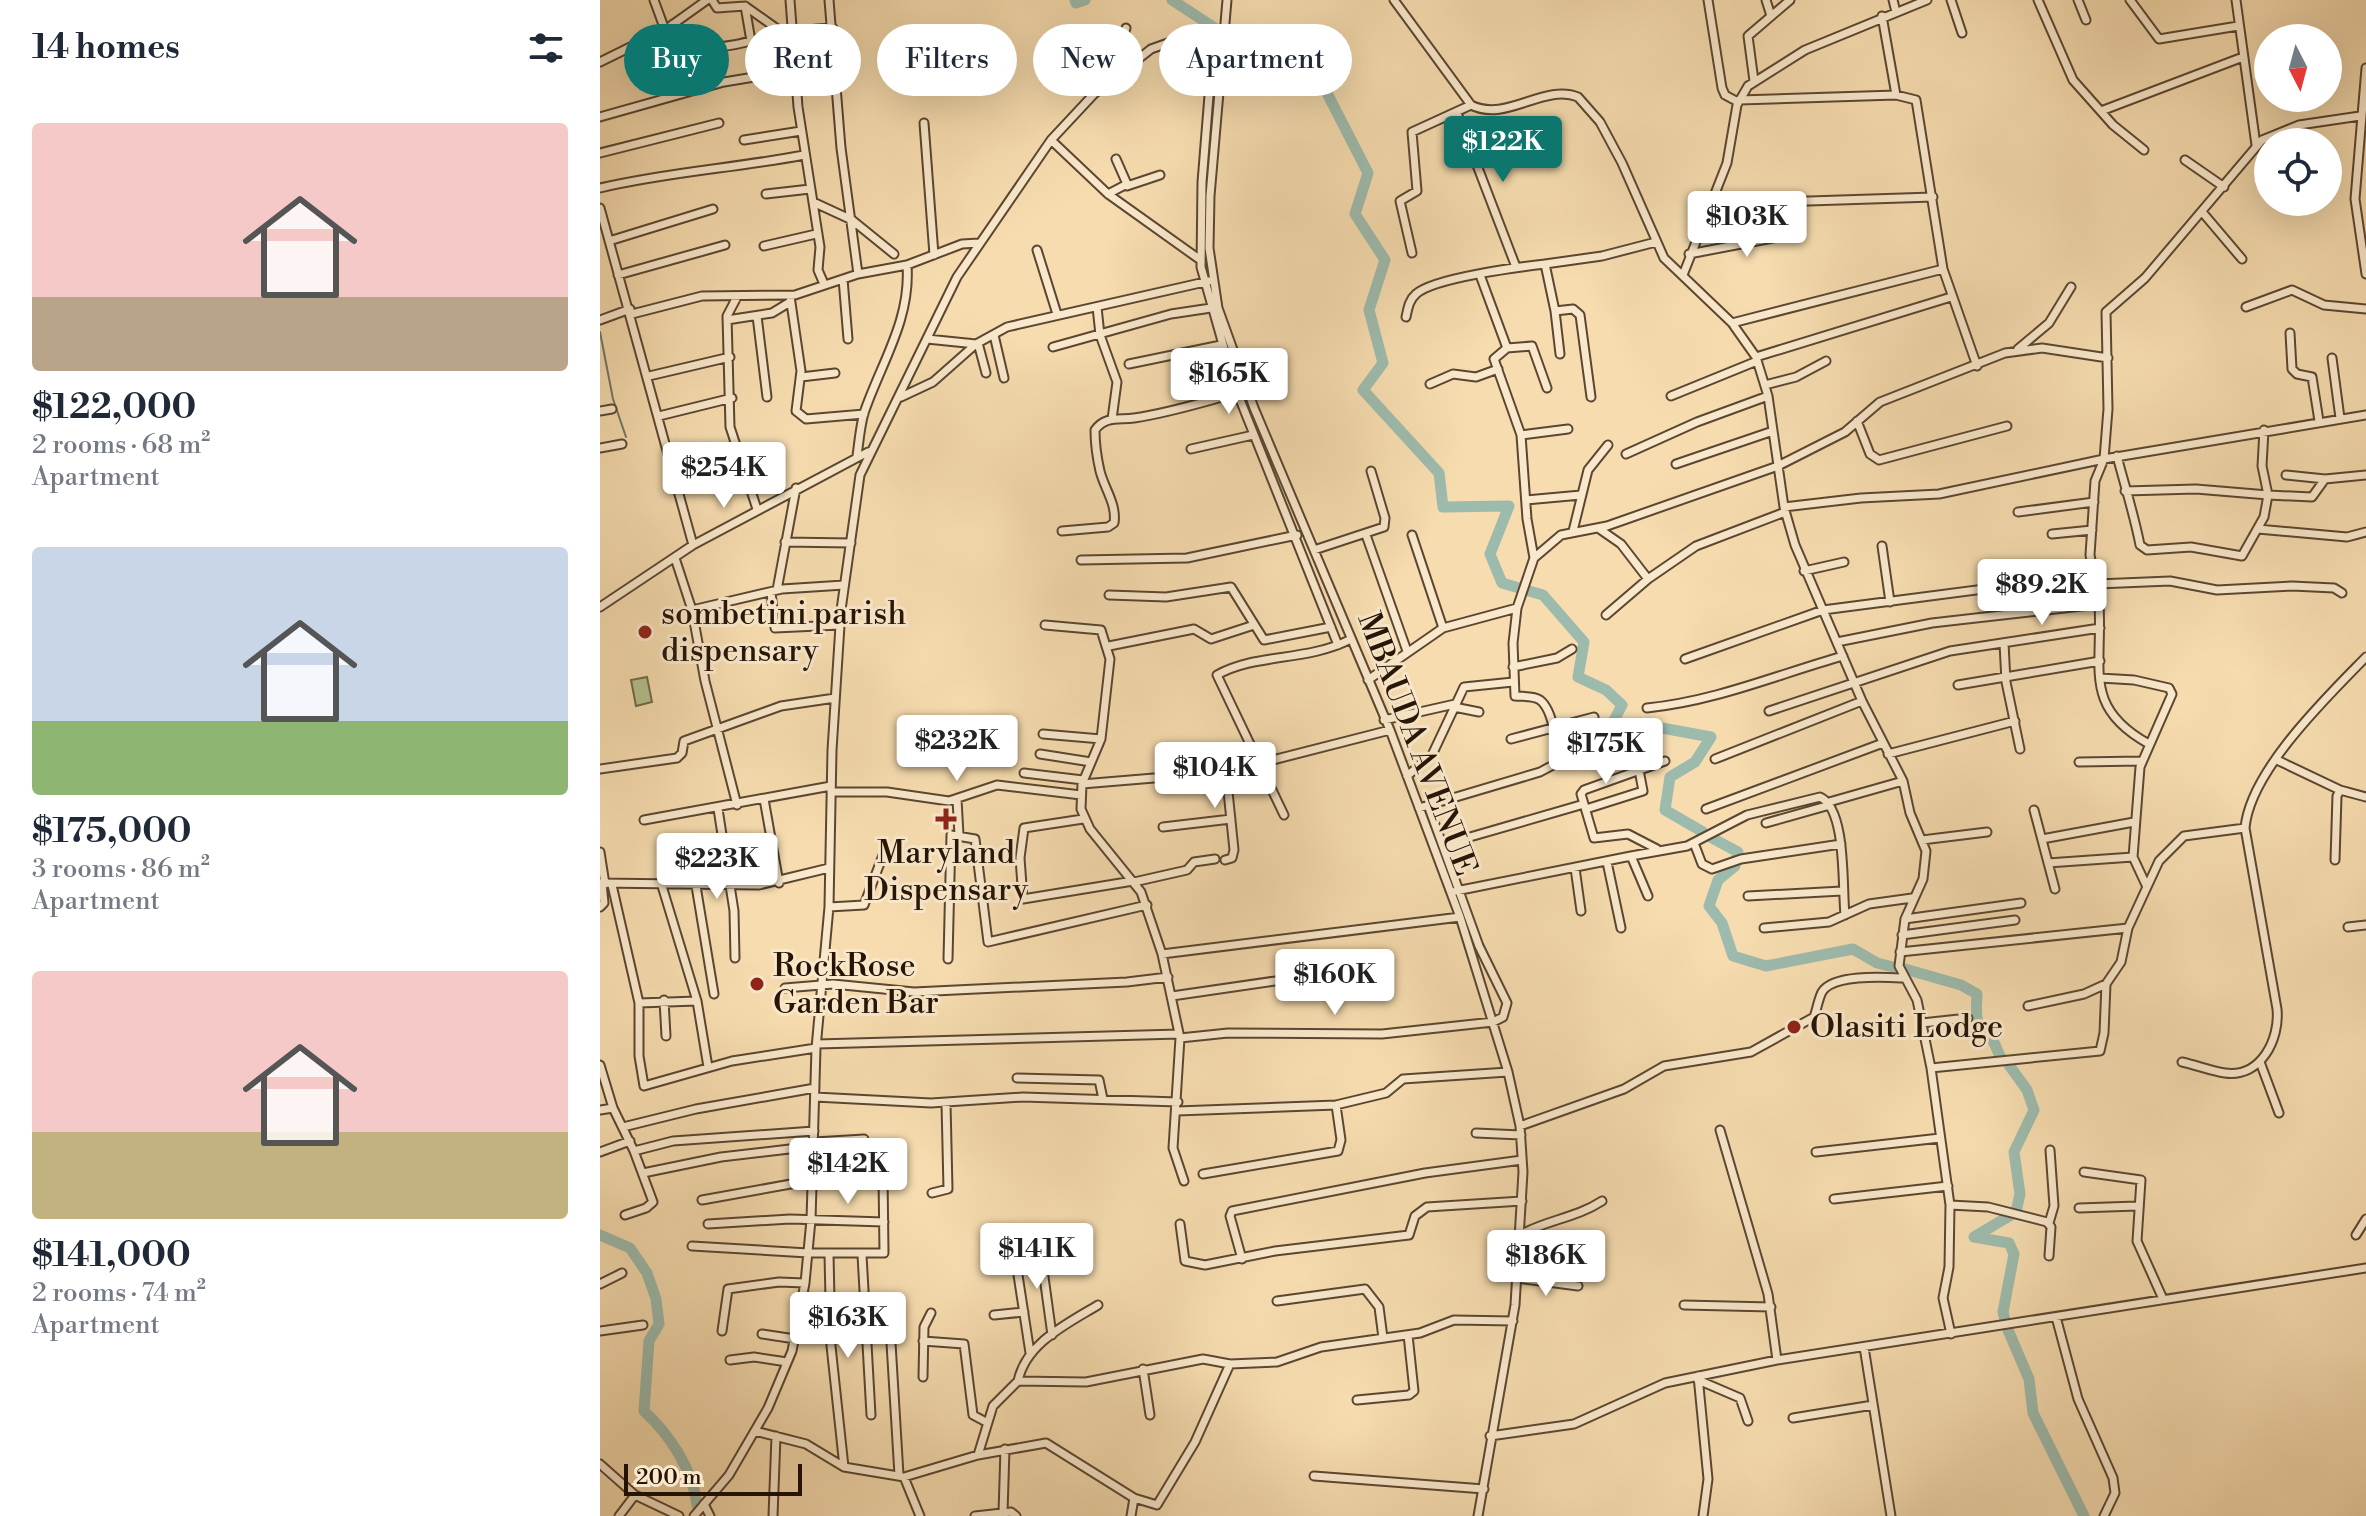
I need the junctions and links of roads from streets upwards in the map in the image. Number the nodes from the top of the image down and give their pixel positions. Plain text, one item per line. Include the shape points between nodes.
1 (654, 0) edge
2 (710, 0) edge
3 (790, 0) edge
4 (829, 0) edge
5 (1227, 0) edge
6 (1394, 0) edge
7 (1708, 0) edge
8 (1766, 0) edge
9 (1790, 0) edge
10 (1893, 0) edge
11 (1927, 0) edge
12 (1951, 0) edge
13 (2038, 0) edge
14 (2078, 0) edge
15 (2130, 0) edge
16 (2236, 0) edge
17 (745, 6) junction
18 (1896, 12) junction
19 (1771, 16) junction
20 (1882, 16) junction
21 (2086, 20) dead end
22 (663, 24) edge
23 (673, 24) edge
24 (748, 24) edge
25 (770, 24) edge
26 (792, 24) edge
27 (832, 24) edge
28 (1225, 24) edge
29 (2238, 26) junction
30 (1962, 33) dead end
31 (624, 50) edge
32 (2243, 57) junction
33 (600, 62) edge
34 (2366, 68) edge
35 (745, 78) edge
36 (1754, 81) junction
37 (1896, 95) junction
38 (798, 96) edge
39 (838, 96) edge
40 (1093, 96) edge
41 (1209, 96) edge
42 (1217, 96) edge
43 (1739, 101) junction
44 (1471, 105) junction
45 (2101, 111) junction
46 (1457, 113) junction
47 (600, 117) edge
48 (2362, 120) edge
49 (719, 123) dead end
50 (924, 123) dead end
51 (2290, 128) edge
52 (801, 131) junction
53 (2254, 131) edge
54 (744, 140) dead end
55 (1051, 140) junction
56 (2254, 148) edge
57 (2144, 150) dead end
58 (600, 153) edge
59 (804, 155) junction
60 (1116, 159) dead end
61 (2185, 160) dead end
62 (1160, 175) dead end
63 (1127, 186) junction
64 (2224, 187) junction
65 (600, 188) edge
66 (810, 189) junction
67 (766, 194) dead end
68 (1108, 194) junction
69 (1933, 197) junction
70 (813, 202) junction
71 (1711, 204) junction
72 (600, 208) edge
73 (713, 209) dead end
74 (2203, 213) junction
75 (852, 220) junction
76 (2362, 231) edge
77 (1799, 233) dead end
78 (816, 234) junction
79 (609, 241) junction
80 (1656, 242) junction
81 (979, 243) junction
82 (725, 245) dead end
83 (764, 246) dead end
84 (1037, 250) dead end
85 (1412, 253) dead end
86 (894, 254) dead end
87 (1689, 254) junction
88 (934, 255) junction
89 (1199, 259) junction
90 (2242, 259) dead end
91 (1545, 264) junction
92 (907, 265) junction
93 (1516, 267) junction
94 (1943, 269) junction
95 (858, 274) junction
96 (2366, 274) edge
97 (618, 275) junction
98 (1480, 275) junction
99 (1683, 275) junction
100 (843, 279) junction
101 (1209, 281) junction
102 (824, 284) junction
103 (2071, 287) dead end
104 (737, 297) junction
105 (1951, 297) junction
106 (790, 299) junction
107 (1097, 307) junction
108 (2246, 307) dead end
109 (1211, 308) junction
110 (2366, 309) edge
111 (631, 311) junction
112 (1555, 311) junction
113 (1057, 314) junction
114 (757, 316) junction
115 (1406, 317) dead end
116 (600, 320) edge
117 (727, 320) junction
118 (1732, 323) junction
119 (2290, 333) dead end
120 (994, 335) junction
121 (1100, 335) junction
122 (848, 339) dead end
123 (927, 339) junction
124 (977, 344) junction
125 (1221, 345) junction
126 (1053, 347) dead end
127 (1507, 348) junction
128 (2017, 350) junction
129 (1560, 354) dead end
130 (730, 357) junction
131 (2108, 358) junction
132 (2332, 358) dead end
133 (1756, 359) junction
134 (1826, 361) dead end
135 (1129, 364) dead end
136 (1977, 366) junction
137 (1498, 369) junction
138 (835, 373) dead end
139 (986, 373) dead end
140 (649, 376) junction
141 (801, 377) junction
142 (1004, 378) dead end
143 (1430, 384) dead end
144 (1765, 385) junction
145 (1547, 388) dead end
146 (1237, 393) junction
147 (1671, 396) dead end
148 (1768, 396) junction
149 (767, 397) dead end
150 (899, 397) junction
151 (1591, 397) dead end
152 (732, 398) junction
153 (612, 409) dead end
154 (600, 411) edge
155 (864, 414) junction
156 (2366, 415) edge
157 (659, 416) junction
158 (2340, 418) junction
159 (1112, 419) junction
160 (1857, 421) junction
161 (2319, 421) junction
162 (2007, 426) dead end
163 (1568, 429) dead end
164 (2264, 430) junction
165 (1773, 431) junction
166 (1253, 435) junction
167 (1521, 435) junction
168 (622, 444) dead end
169 (1608, 445) dead end
170 (600, 448) edge
171 (1191, 449) dead end
172 (868, 452) junction
173 (737, 453) junction
174 (1626, 454) dead end
175 (857, 456) junction
176 (2117, 456) junction
177 (2104, 459) junction
178 (1676, 464) dead end
179 (1778, 466) junction
180 (1371, 471) dead end
181 (674, 475) junction
182 (2286, 475) dead end
183 (2366, 475) edge
184 (2325, 479) junction
185 (796, 488) junction
186 (2125, 491) junction
187 (1581, 495) junction
188 (2268, 495) junction
189 (1526, 500) junction
190 (2094, 502) junction
191 (757, 509) junction
192 (1784, 509) junction
193 (2018, 512) dead end
194 (1598, 528) junction
195 (2258, 529) junction
196 (2092, 530) junction
197 (1062, 531) dead end
198 (1573, 531) junction
199 (2366, 532) edge
200 (1306, 533) junction
201 (2052, 534) dead end
202 (1366, 535) junction
203 (1412, 535) dead end
204 (1294, 536) junction
205 (785, 542) junction
206 (851, 543) junction
207 (693, 545) junction
208 (1882, 546) dead end
209 (1314, 550) junction
210 (675, 558) junction
211 (1534, 558) junction
212 (1081, 560) dead end
213 (1844, 562) dead end
214 (1804, 571) junction
215 (2092, 575) junction
216 (1648, 579) junction
217 (2097, 584) junction
218 (844, 585) junction
219 (774, 591) junction
220 (2342, 593) dead end
221 (1109, 595) dead end
222 (1890, 602) junction
223 (2099, 604) junction
224 (600, 607) edge
225 (1517, 608) junction
226 (692, 610) junction
227 (1823, 610) junction
228 (1606, 615) dead end
229 (840, 625) junction
230 (1045, 625) dead end
231 (1254, 625) junction
232 (1331, 627) junction
233 (1443, 628) junction
234 (2100, 628) junction
235 (1351, 639) junction
236 (1837, 642) junction
237 (2004, 643) junction
238 (1338, 645) junction
239 (1109, 646) junction
240 (1572, 649) dead end
241 (1407, 651) junction
242 (1843, 656) junction
243 (2366, 657) edge
244 (1685, 659) dead end
245 (2100, 661) junction
246 (1513, 667) junction
247 (2006, 675) junction
248 (2100, 678) junction
249 (1368, 680) junction
250 (1513, 682) junction
251 (1855, 683) junction
252 (1958, 685) dead end
253 (835, 698) junction
254 (1862, 701) junction
255 (1454, 706) junction
256 (1647, 708) dead end
257 (1769, 711) dead end
258 (1479, 712) dead end
259 (1594, 717) dead end
260 (1384, 720) junction
261 (2015, 721) junction
262 (1552, 726) junction
263 (719, 727) junction
264 (1390, 730) junction
265 (1043, 734) dead end
266 (1101, 739) junction
267 (1511, 739) dead end
268 (1883, 743) junction
269 (2149, 744) junction
270 (2020, 749) dead end
271 (1040, 754) dead end
272 (1888, 754) junction
273 (1715, 759) dead end
274 (2277, 760) junction
275 (1665, 761) dead end
276 (2141, 761) junction
277 (1091, 762) junction
278 (2079, 762) dead end
279 (1263, 765) junction
280 (600, 769) edge
281 (1639, 770) junction
282 (1226, 772) junction
283 (1024, 773) dead end
284 (1407, 776) junction
285 (1903, 781) junction
286 (1082, 782) junction
287 (831, 789) junction
288 (2340, 790) junction
289 (1081, 795) junction
290 (2366, 797) edge
291 (764, 799) junction
292 (957, 799) junction
293 (1830, 804) junction
294 (737, 805) junction
295 (1428, 805) junction
296 (1585, 807) junction
297 (1419, 808) junction
298 (718, 809) junction
299 (1706, 809) dead end
300 (2034, 810) dead end
301 (1284, 815) dead end
302 (1083, 819) junction
303 (1231, 819) junction
304 (644, 820) dead end
305 (2134, 822) junction
306 (1766, 823) dead end
307 (1163, 827) dead end
308 (2245, 828) junction
309 (1987, 832) dead end
310 (959, 835) junction
311 (2042, 839) junction
312 (1922, 840) junction
313 (1694, 843) junction
314 (1841, 844) junction
315 (1445, 849) junction
316 (1657, 849) junction
317 (885, 850) dead end
318 (600, 852) edge
319 (1631, 856) junction
320 (2133, 857) junction
321 (1215, 859) dead end
322 (1225, 860) dead end
323 (2335, 860) dead end
324 (1607, 862) junction
325 (2048, 863) junction
326 (829, 868) junction
327 (1575, 868) junction
328 (1133, 882) junction
329 (779, 883) junction
330 (605, 884) edge
331 (662, 886) junction
332 (696, 886) junction
333 (729, 886) junction
334 (2147, 887) junction
335 (2055, 889) dead end
336 (1461, 891) junction
337 (1842, 891) junction
338 (1450, 893) junction
339 (1648, 896) dead end
340 (1748, 896) dead end
341 (1912, 898) junction
342 (2021, 903) dead end
343 (1147, 905) junction
344 (600, 907) edge
345 (829, 907) junction
346 (1581, 911) dead end
347 (1845, 915) junction
348 (1460, 917) junction
349 (1905, 919) junction
350 (2015, 920) dead end
351 (2366, 925) edge
352 (2348, 927) dead end
353 (1621, 928) dead end
354 (1764, 928) dead end
355 (2128, 928) junction
356 (1902, 935) junction
357 (1900, 952) junction
358 (1162, 954) junction
359 (735, 958) dead end
360 (948, 959) dead end
361 (1316, 975) dead end
362 (1168, 977) junction
363 (1902, 978) junction
364 (822, 984) junction
365 (2106, 984) junction
366 (785, 988) dead end
367 (714, 994) dead end
368 (1172, 996) junction
369 (664, 1000) junction
370 (697, 1001) junction
371 (639, 1003) junction
372 (2028, 1006) dead end
373 (1968, 1018) dead end
374 (1493, 1022) junction
375 (1922, 1023) junction
376 (666, 1036) dead end
377 (1180, 1036) junction
378 (817, 1046) junction
379 (2182, 1062) dead end
380 (2260, 1062) junction
381 (600, 1065) edge
382 (708, 1067) junction
383 (1931, 1068) junction
384 (1508, 1072) junction
385 (1017, 1078) dead end
386 (602, 1080) edge
387 (815, 1093) junction
388 (1103, 1099) junction
389 (1178, 1102) junction
390 (946, 1103) junction
391 (1336, 1105) junction
392 (613, 1108) junction
393 (600, 1110) edge
394 (1177, 1111) junction
395 (2279, 1113) dead end
396 (623, 1127) junction
397 (1520, 1130) junction
398 (1720, 1130) dead end
399 (814, 1131) junction
400 (1476, 1133) dead end
401 (1940, 1138) junction
402 (864, 1139) dead end
403 (630, 1141) junction
404 (815, 1144) junction
405 (2050, 1150) dead end
406 (634, 1151) junction
407 (600, 1152) edge
408 (1816, 1152) dead end
409 (1522, 1160) junction
410 (2084, 1172) dead end
411 (643, 1173) junction
412 (1203, 1174) dead end
413 (813, 1177) junction
414 (1184, 1181) dead end
415 (1948, 1186) junction
416 (932, 1193) dead end
417 (1834, 1199) dead end
418 (702, 1200) dead end
419 (1522, 1201) junction
420 (1602, 1201) dead end
421 (1950, 1205) junction
422 (2137, 1206) junction
423 (2079, 1208) dead end
424 (625, 1215) dead end
425 (2366, 1219) edge
426 (811, 1220) junction
427 (884, 1222) junction
428 (2049, 1223) junction
429 (708, 1224) dead end
430 (1180, 1224) dead end
431 (1520, 1235) junction
432 (2356, 1235) dead end
433 (1012, 1236) dead end
434 (692, 1246) dead end
435 (1040, 1248) dead end
436 (808, 1253) junction
437 (829, 1254) junction
438 (862, 1255) junction
439 (2049, 1256) dead end
440 (1242, 1259) junction
441 (2366, 1268) edge
442 (622, 1273) dead end
443 (1517, 1278) junction
444 (805, 1283) junction
445 (600, 1284) edge
446 (1578, 1286) dead end
447 (2163, 1299) junction
448 (1277, 1301) dead end
449 (1098, 1305) dead end
450 (1684, 1305) dead end
451 (1771, 1307) junction
452 (889, 1310) dead end
453 (1024, 1312) junction
454 (931, 1313) dead end
455 (994, 1315) dead end
456 (2056, 1317) junction
457 (1513, 1321) junction
458 (643, 1325) dead end
459 (600, 1331) edge
460 (722, 1331) dead end
461 (762, 1334) dead end
462 (1951, 1334) junction
463 (1052, 1335) junction
464 (1408, 1335) junction
465 (1383, 1338) junction
466 (795, 1339) junction
467 (923, 1341) junction
468 (1864, 1347) junction
469 (1030, 1353) junction
470 (730, 1360) dead end
471 (1777, 1360) junction
472 (787, 1362) junction
473 (1230, 1364) junction
474 (1143, 1369) junction
475 (923, 1377) dead end
476 (1698, 1378) junction
477 (1018, 1381) junction
478 (1357, 1400) dead end
479 (1873, 1405) junction
480 (871, 1415) dead end
481 (1150, 1415) dead end
482 (1793, 1418) dead end
483 (1748, 1421) dead end
484 (986, 1422) junction
485 (755, 1431) junction
486 (776, 1436) junction
487 (1490, 1436) junction
488 (1005, 1449) junction
489 (978, 1455) junction
490 (601, 1467) edge
491 (844, 1467) junction
492 (902, 1476) junction
493 (1314, 1476) dead end
494 (1484, 1489) junction
495 (635, 1495) junction
496 (1134, 1498) junction
497 (704, 1504) junction
498 (1003, 1513) junction
499 (619, 1516) edge
500 (679, 1516) edge
501 (694, 1516) edge
502 (710, 1516) edge
503 (773, 1516) edge
504 (920, 1516) edge
505 (975, 1516) edge
506 (1016, 1516) edge
507 (1131, 1516) edge
508 (1478, 1516) edge
509 (1703, 1516) edge
510 (1891, 1516) edge
511 (2104, 1516) edge

1 - 22 street
2 - 17 street via 717,8
2 - 23 street
3 - 26 street
4 - 27 street
5 - 28 street, MBAUDA AVENUE
6 - 44 street
7 - 43 street via 1723,92
8 - 19 street
9 - 19 street
10 - 18 street
11 - 18 street
12 - 30 street
13 - 45 street via 2073,80
14 - 21 street
15 - 29 street via 2159,39
16 - 29 street
17 - 24 street
17 - 25 street
18 - 20 street
19 - 36 street via 1748,36
20 - 36 street via 1805,50
20 - 37 street
29 - 32 street
31 - 33 street
32 - 45 street
32 - 53 street
34 - 48 street
35 - 47 street
36 - 43 street
37 - 43 street
37 - 69 street via 1910,96 1917,103
38 - 52 street
39 - 75 street
40 - 55 street
41 - 89 street
42 - 101 street, MBAUDA AVENUE
43 - 71 street via 1727,163
44 - 46 street
44 - 80 street via 1488,109 1556,94 1578,97 1600,122
45 - 57 street
46 - 85 street via 1412,132 1417,191 1400,200
46 - 93 street
48 - 51 street
48 - 76 street via 2355,199
49 - 58 street
50 - 88 street
52 - 54 street
52 - 59 street
55 - 68 street
55 - 81 street
56 - 64 street
59 - 65 street
59 - 66 street
60 - 63 street
61 - 64 street
62 - 63 street
63 - 68 street
64 - 74 street
66 - 67 street
66 - 70 street
68 - 89 street
69 - 71 street
69 - 94 street
70 - 75 street
70 - 78 street
71 - 87 street
72 - 79 street
73 - 79 street
74 - 90 street
74 - 131 street via 2145,278 2106,312
75 - 86 street
75 - 95 street
76 - 96 street
77 - 87 street
78 - 83 street
78 - 102 street
79 - 97 street
80 - 91 street
80 - 99 street
81 - 88 street
81 - 123 street
82 - 97 street
84 - 113 street
87 - 99 street
88 - 92 street
89 - 101 street
91 - 93 street
91 - 112 street
92 - 95 street
92 - 155 street via 899,332
93 - 98 street
94 - 105 street
94 - 118 street
95 - 100 street
97 - 111 street
98 - 115 street via 1421,290 1409,303
98 - 127 street
99 - 118 street
100 - 102 street
100 - 122 street
101 - 107 street
101 - 109 street
101 - 200 street, MBAUDA AVENUE
102 - 106 street
103 - 128 street via 2055,316
104 - 106 street
104 - 111 street via 695,297
104 - 117 street
105 - 133 street
105 - 136 street
106 - 114 street via 777,311
106 - 141 street
107 - 113 street
107 - 121 street
108 - 110 street via 2292,290 2332,307
109 - 121 street
109 - 125 street
111 - 116 street
111 - 140 street
112 - 129 street
112 - 151 street via 1573,309 1580,315
113 - 120 street
114 - 117 street
114 - 149 street
117 - 130 street
118 - 133 street
119 - 161 street via 2292,369 2312,377
120 - 124 street
120 - 142 street
121 - 126 street
121 - 159 street via 1117,382
123 - 124 street
123 - 150 street
124 - 139 street
124 - 150 street via 945,374
125 - 135 street
125 - 146 street
127 - 137 street via 1495,356
127 - 145 street via 1532,346
128 - 131 street via 2054,349
128 - 136 street
130 - 140 street
130 - 152 street
131 - 177 street
132 - 158 street
133 - 144 street
133 - 147 street
134 - 144 street
136 - 160 street via 1888,399
137 - 143 street via 1476,377 1453,374
137 - 167 street
138 - 141 street
140 - 157 street
141 - 155 street via 795,406 802,418
144 - 148 street
146 - 159 street via 1161,413
146 - 166 street
148 - 165 street
148 - 174 street
150 - 172 street
152 - 157 street
152 - 173 street via 730,427
153 - 154 street
155 - 175 street
156 - 158 street
157 - 181 street
158 - 161 street
159 - 197 street via 1097,426 1095,435 1114,523
160 - 162 street via 1870,454 1879,460
160 - 179 street
161 - 164 street
163 - 167 street
164 - 176 street
164 - 188 street via 2262,466
165 - 178 street
165 - 179 street
166 - 171 street
166 - 204 street
167 - 189 street
168 - 170 street
169 - 187 street via 1591,463
172 - 175 street
172 - 206 street via 855,490
173 - 181 street
173 - 191 street
175 - 185 street
176 - 177 street
176 - 186 street
177 - 190 street
177 - 192 street via 1939,494
179 - 192 street
179 - 194 street
180 - 202 street via 1385,518 1381,529
181 - 207 street
182 - 184 street
183 - 184 street
184 - 188 street via 2312,497
185 - 191 street
185 - 205 street
186 - 188 street
186 - 195 street via 2144,549 2191,547 2238,557
187 - 189 street
187 - 198 street
188 - 195 street
189 - 211 street
190 - 193 street
190 - 196 street
191 - 207 street
192 - 214 street
192 - 216 street via 1696,546
194 - 198 street
194 - 216 street via 1621,544
195 - 199 street via 2347,537
196 - 201 street
196 - 215 street
198 - 211 street
200 - 204 street
200 - 209 street, MBAUDA AVENUE
202 - 209 street
202 - 241 street
203 - 233 street
204 - 212 street via 1187,558
204 - 232 street
205 - 206 street
205 - 219 street
206 - 218 street
207 - 210 street
208 - 222 street
209 - 235 street, MBAUDA AVENUE
210 - 224 street
210 - 226 street
211 - 225 street
213 - 214 street
214 - 227 street
215 - 217 street
215 - 222 street
216 - 228 street
217 - 220 street via 2170,581 2217,590 2280,586 2334,588
217 - 223 street
218 - 219 street
218 - 229 street
219 - 226 street
219 - 229 street via 775,628
221 - 231 street via 1166,597 1231,587
222 - 227 street
223 - 234 street
223 - 236 street via 1932,623
225 - 233 street
225 - 246 street
226 - 263 street
227 - 236 street
227 - 244 street
229 - 253 street
230 - 239 street via 1101,630
231 - 232 street via 1269,641
231 - 239 street via 1211,639 1194,629
232 - 238 street
233 - 241 street
234 - 237 street
234 - 245 street
235 - 238 street
235 - 249 street, MBAUDA AVENUE
236 - 242 street
237 - 247 street
237 - 251 street via 1950,651
238 - 279 street via 1217,675
239 - 266 street
240 - 246 street via 1557,658
241 - 249 street
242 - 251 street
242 - 256 street via 1716,698
243 - 274 street
245 - 247 street
245 - 248 street
246 - 250 street
247 - 252 street
247 - 261 street
248 - 269 street via 2104,705 2125,730
248 - 269 street via 2134,680 2171,691
249 - 260 street, MBAUDA AVENUE
250 - 255 street via 1464,687
250 - 262 street via 1515,696 1541,701
251 - 254 street
251 - 257 street
253 - 263 street via 781,706
253 - 287 street
254 - 268 street
254 - 273 street
255 - 258 street
255 - 260 street
255 - 284 street via 1432,755
259 - 262 street
260 - 264 street, MBAUDA AVENUE
261 - 270 street
261 - 272 street
262 - 267 street
262 - 295 street via 1557,758 1553,768
263 - 280 street via 684,741 677,758
263 - 294 street
264 - 279 street
264 - 284 street, MBAUDA AVENUE
265 - 266 street
266 - 277 street
268 - 272 street
268 - 299 street
269 - 276 street
271 - 277 street
272 - 285 street
274 - 288 street
274 - 308 street via 2253,801
275 - 281 street
276 - 278 street
276 - 305 street
277 - 286 street
279 - 282 street
279 - 301 street
281 - 296 street via 1584,790
281 - 296 street via 1643,791
282 - 286 street
282 - 303 street
283 - 286 street
284 - 297 street, MBAUDA AVENUE
285 - 293 street
285 - 312 street
286 - 289 street
287 - 291 street
287 - 292 street
287 - 326 street
288 - 290 street
288 - 323 street
289 - 292 street via 994,785
289 - 302 street
291 - 294 street
291 - 329 street
292 - 310 street
293 - 306 street
293 - 313 street via 1815,797 1776,806
293 - 314 street
294 - 298 street
295 - 297 street
295 - 315 street
296 - 315 street via 1470,837
296 - 316 street via 1596,839 1628,834
297 - 338 street, MBAUDA AVENUE
298 - 304 street
298 - 333 street
300 - 311 street
302 - 328 street
302 - 328 street via 1023,830 1023,899
303 - 307 street
303 - 322 street via 1234,850
305 - 311 street
305 - 320 street
308 - 334 street via 2180,838 2159,861
308 - 380 street via 2278,1023 2276,1038
309 - 312 street
310 - 343 street via 975,839 988,942
310 - 360 street via 949,838
311 - 325 street
312 - 341 street via 1926,870
313 - 314 street via 1709,869
313 - 316 street
314 - 337 street
315 - 336 street
316 - 319 street
317 - 345 street via 864,905
318 - 330 street
319 - 324 street
319 - 339 street
320 - 325 street
320 - 334 street
321 - 328 street
324 - 327 street
324 - 353 street
325 - 335 street
326 - 329 street
326 - 345 street
327 - 336 street
327 - 346 street
328 - 343 street
329 - 333 street
330 - 331 street
330 - 344 street
330 - 371 street
331 - 332 street
331 - 370 street
332 - 333 street
332 - 367 street
333 - 359 street
334 - 355 street
336 - 338 street
336 - 374 street via 1483,956 1507,1003 1507,1013
337 - 340 street
337 - 347 street
338 - 348 street, MBAUDA AVENUE
341 - 347 street via 1877,902
341 - 349 street
342 - 349 street
343 - 358 street
345 - 364 street
347 - 354 street via 1829,922
348 - 358 street
348 - 374 street, MBAUDA AVENUE
349 - 356 street
350 - 356 street
351 - 352 street
355 - 357 street
355 - 365 street via 2121,962
356 - 357 street
357 - 363 street
358 - 362 street
361 - 368 street
362 - 364 street via 914,992
362 - 368 street
363 - 375 street via 1913,991
363 - 397 street via 1875,976 1835,983 1823,991 1814,1017 1751,1052 1664,1066 1624,1089
364 - 366 street
364 - 378 street
365 - 372 street
365 - 383 street via 2100,1051
368 - 377 street
369 - 370 street
369 - 371 street
369 - 376 street
370 - 382 street
371 - 382 street via 644,1086
373 - 375 street
374 - 377 street via 1382,1034
374 - 384 street, MBAUDA AVENUE
375 - 383 street
377 - 378 street
377 - 389 street
378 - 382 street
378 - 387 street
379 - 380 street via 2229,1073
380 - 395 street
381 - 386 street
383 - 401 street
384 - 391 street via 1403,1079 1386,1093
384 - 397 street, MBAUDA AVENUE
385 - 388 street via 1099,1080
386 - 392 street
387 - 390 street
387 - 396 street via 723,1103
387 - 399 street
388 - 389 street
388 - 390 street via 1023,1097
389 - 394 street
390 - 416 street via 948,1189
391 - 394 street
391 - 412 street via 1338,1151
392 - 393 street
392 - 396 street
394 - 414 street via 1173,1148
396 - 403 street
397 - 400 street
397 - 409 street, MBAUDA AVENUE
398 - 451 street
399 - 404 street
399 - 406 street via 673,1141
401 - 408 street
401 - 415 street
402 - 404 street
403 - 406 street
403 - 407 street
404 - 411 street
404 - 413 street
405 - 428 street via 2054,1206
406 - 411 street
409 - 419 street, MBAUDA AVENUE
409 - 440 street via 1232,1211
410 - 422 street via 2139,1178
411 - 424 street via 653,1202
413 - 418 street
413 - 426 street
413 - 427 street via 883,1176
415 - 417 street
415 - 421 street
419 - 431 street, MBAUDA AVENUE
419 - 440 street via 1427,1207 1415,1216 1409,1235
420 - 431 street
421 - 428 street via 2001,1209
421 - 462 street via 1943,1298
422 - 423 street
422 - 447 street via 2137,1241
425 - 432 street
426 - 427 street
426 - 429 street
426 - 436 street
427 - 438 street via 885,1251
428 - 439 street
430 - 440 street via 1188,1264
431 - 443 street, MBAUDA AVENUE
433 - 453 street
434 - 436 street
435 - 463 street
436 - 437 street
436 - 444 street
437 - 438 street
437 - 491 street via 831,1346
438 - 480 street
441 - 447 street
442 - 445 street
443 - 446 street
443 - 457 street, MBAUDA AVENUE
444 - 460 street via 728,1289
444 - 466 street
447 - 456 street
448 - 465 street via 1365,1289 1379,1307
449 - 463 street
450 - 451 street
451 - 471 street
452 - 492 street
453 - 455 street
453 - 469 street
454 - 467 street
456 - 462 street
456 - 511 street via 2078,1399 2113,1478 2115,1493
457 - 464 street via 1454,1320
457 - 487 street, MBAUDA AVENUE
458 - 459 street
461 - 466 street
462 - 468 street
463 - 469 street
464 - 465 street
464 - 478 street via 1414,1391
465 - 473 street via 1309,1349 1277,1362
466 - 472 street
467 - 475 street
467 - 484 street via 964,1344 973,1415
468 - 471 street
468 - 479 street
469 - 477 street via 1021,1363
470 - 472 street
471 - 476 street
472 - 485 street
473 - 474 street via 1203,1359
473 - 496 street via 1195,1442 1160,1502 1154,1506
474 - 477 street via 1086,1382
474 - 481 street
476 - 483 street via 1740,1398
476 - 487 street via 1655,1386 1574,1424
476 - 509 street via 1708,1479
477 - 484 street via 993,1406
479 - 482 street
479 - 510 street
484 - 489 street
485 - 486 street
485 - 497 street
486 - 491 street via 806,1444
486 - 503 street
487 - 494 street, MBAUDA AVENUE
488 - 489 street
488 - 496 street via 1050,1444
488 - 498 street
489 - 492 street
490 - 495 street
491 - 492 street
492 - 504 street
493 - 494 street
494 - 508 street, MBAUDA AVENUE
495 - 499 street
495 - 500 street
496 - 507 street
497 - 501 street
497 - 502 street
498 - 505 street
498 - 506 street

